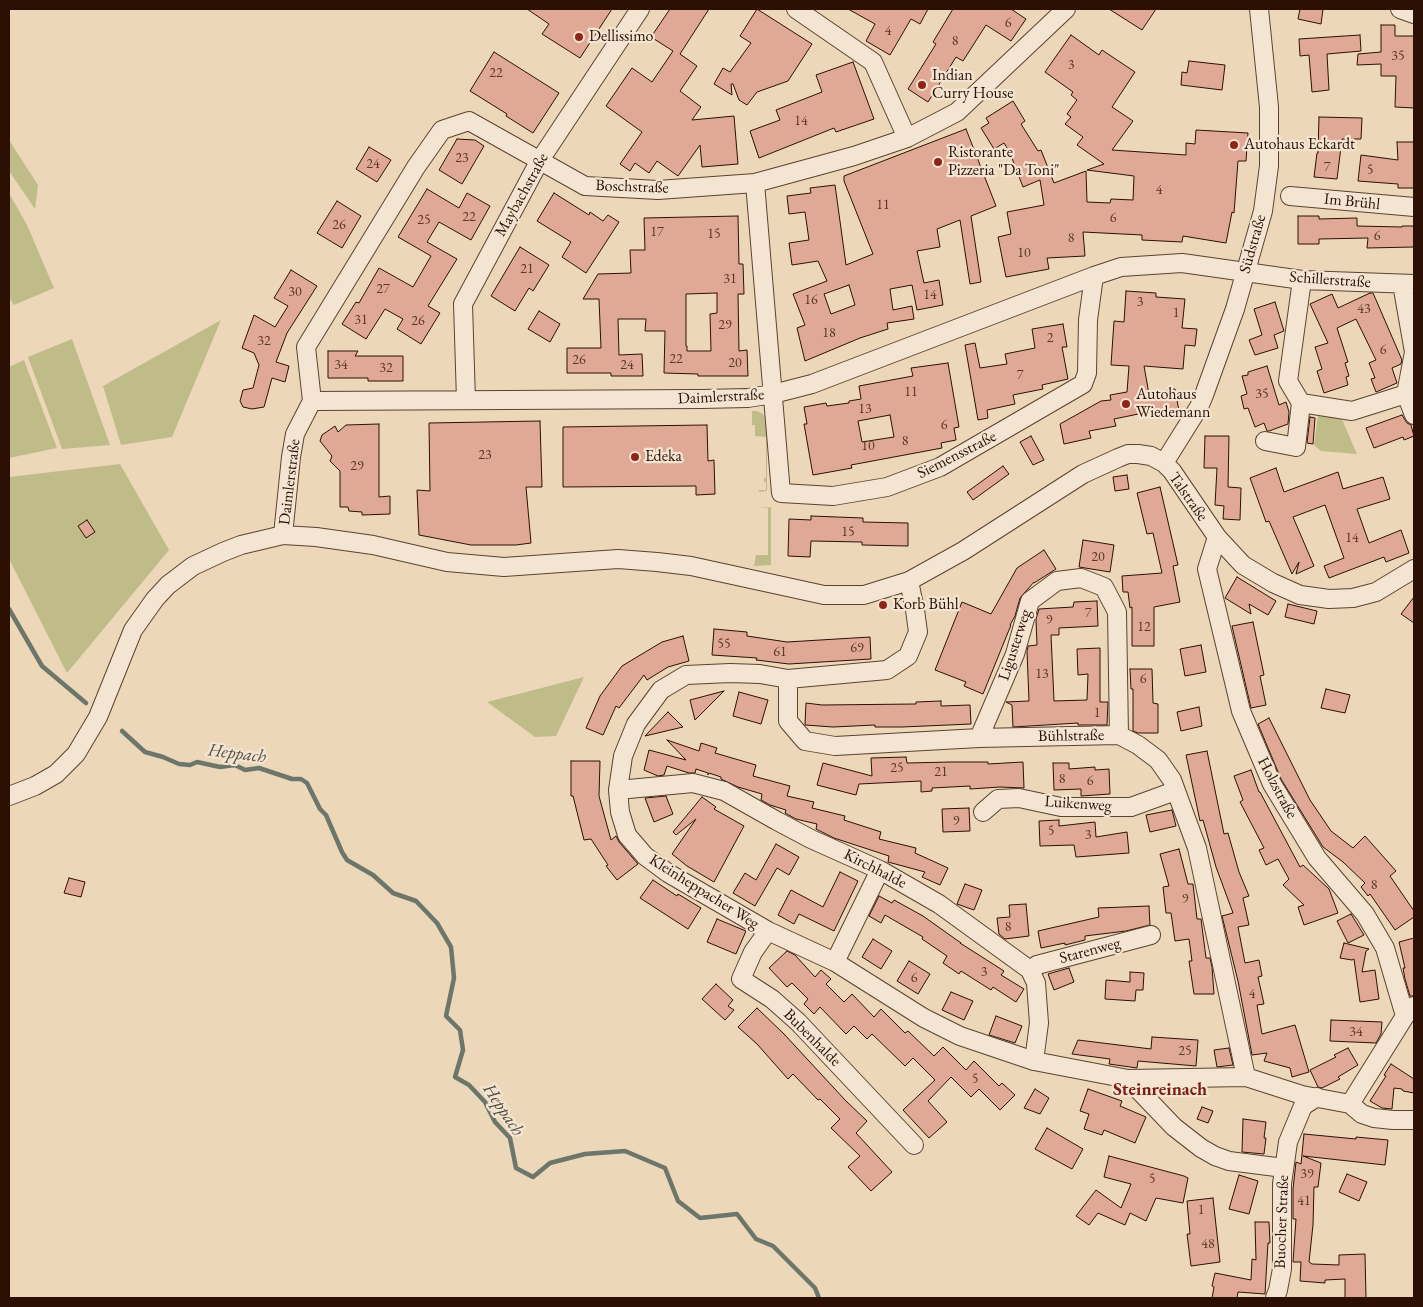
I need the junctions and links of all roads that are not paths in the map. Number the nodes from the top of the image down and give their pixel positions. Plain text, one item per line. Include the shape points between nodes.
1 (640, 9) edge
2 (796, 9) edge
3 (1066, 9) edge
4 (1259, 9) edge
5 (1400, 9) edge
6 (1414, 14) edge
7 (908, 138) junction
8 (540, 160) junction
9 (755, 182) junction
10 (1290, 196) dead end
11 (1414, 207) edge
12 (1246, 271) junction
13 (1094, 276) junction
14 (1302, 280) junction
15 (1408, 284) edge
16 (773, 394) junction
17 (1406, 394) junction
18 (466, 400) junction
19 (312, 401) junction
20 (1301, 403) junction
21 (1414, 415) edge
22 (1265, 441) dead end
23 (1164, 463) junction
24 (283, 535) junction
25 (1217, 538) junction
26 (1414, 569) edge
27 (909, 581) junction
28 (788, 679) junction
29 (1119, 735) junction
30 (979, 738) junction
31 (618, 790) junction
32 (1175, 791) junction
33 (9, 796) edge
34 (983, 812) dead end
35 (880, 870) junction
36 (768, 931) junction
37 (1151, 935) dead end
38 (835, 962) junction
39 (1030, 970) junction
40 (1410, 1011) edge
41 (1034, 1060) junction
42 (1246, 1077) junction
43 (1128, 1079) junction
44 (1317, 1097) junction
45 (1350, 1104) junction
46 (1414, 1120) edge
47 (914, 1145) dead end
48 (1284, 1166) junction
49 (1275, 1298) edge

1 - 8 street, Maybachstraße
2 - 7 street via 873,62
3 - 7 street, Boschstraße via 957,112
4 - 12 street, Südstraße via 1269,106 1269,166 1263,211
5 - 6 street
7 - 9 street, Boschstraße
8 - 9 street, Boschstraße via 585,186 658,190
8 - 18 street, Maybachstraße via 463,304
8 - 19 street, Boschstraße via 469,120 442,130 306,347
9 - 16 street, Siemensstraße
10 - 11 street, Im Brühl
12 - 13 street, Daimlerstraße via 1182,263 1121,267
12 - 14 street, Schillerstraße
12 - 23 street, Südstraße via 1199,407
13 - 16 street, Daimlerstraße via 812,384
13 - 16 street, Siemensstraße via 1084,384 940,467 887,487 833,496 781,493
14 - 15 street, Schillerstraße
14 - 20 street via 1288,381
15 - 17 street via 1414,352
16 - 18 street, Daimlerstraße via 701,400
17 - 20 street via 1352,411
17 - 21 street
18 - 19 street, Daimlerstraße
19 - 24 street, Daimlerstraße via 295,434
20 - 22 street via 1296,447
23 - 25 street, Talstraße
23 - 27 street, Talstraße via 1152,456 1128,454 1083,474
24 - 27 street, Talstraße via 372,545 447,562 504,567 618,559 657,562 691,566 824,595 864,594
24 - 33 street, Talstraße via 223,552 193,566 168,585 133,630 98,717 76,754 56,774
25 - 26 street, Talstraße via 1243,565 1300,595 1353,598 1376,592
25 - 40 street, Holzstraße via 1207,569 1241,711 1272,784 1317,858 1365,914 1385,948
27 - 28 street, Kleinheppacher Weg via 918,632 908,656 887,670
28 - 30 street, Bühlstraße via 788,721 805,740 835,746
28 - 31 street, Kleinheppacher Weg via 760,674 686,675 661,690 636,724 623,756
29 - 30 street, Bühlstraße
29 - 30 street, Ligusterweg via 1117,612 1104,587 1080,578 1057,581 1030,601 1015,654
29 - 32 street, Bühlstraße via 1158,760 1172,780
31 - 35 street, Kirchhalde via 693,783 724,791 811,839
31 - 36 street, Kleinheppacher Weg via 627,835 646,856 668,873
32 - 34 street, Luikenweg via 1132,807 1061,807 1019,798 998,799
32 - 42 street, Bühlstraße via 1197,848
35 - 38 street
35 - 39 street, Kirchhalde via 939,904
36 - 38 street, Kleinheppacher Weg
36 - 47 street, Bubenhalde via 753,952 741,979 772,999 798,1022
37 - 39 street, Starenweg via 1037,965
38 - 41 street, Kleinheppacher Weg via 924,1018 960,1036
39 - 41 street via 1036,983 1039,1023
40 - 45 street
41 - 43 street, Kleinheppacher Weg
42 - 43 street, Kleinheppacher Weg
42 - 44 street, Kleinheppacher Weg
43 - 48 street via 1174,1128 1215,1156 1229,1161
44 - 45 street
44 - 48 street, Buocher Straße via 1303,1106 1288,1142
45 - 46 street via 1362,1114 1374,1118
48 - 49 street, Buocher Straße via 1282,1270

